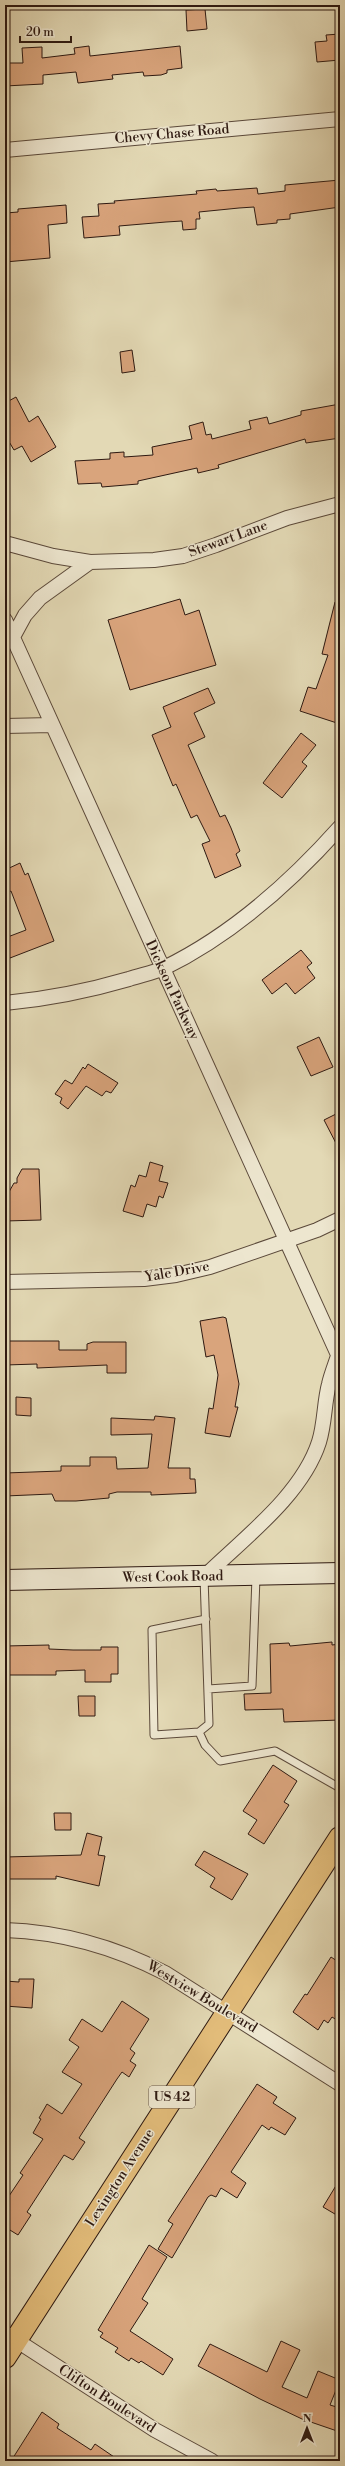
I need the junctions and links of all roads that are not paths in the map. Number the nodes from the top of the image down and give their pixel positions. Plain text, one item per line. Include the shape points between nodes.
1 (340, 119) edge
2 (5, 150) edge
3 (340, 504) edge
4 (5, 544) edge
5 (90, 562) junction
6 (5, 620) edge
7 (13, 637) junction
8 (52, 725) junction
9 (5, 726) edge
10 (340, 827) edge
11 (162, 969) junction
12 (5, 1003) edge
13 (340, 1219) edge
14 (287, 1240) junction
15 (5, 1282) edge
16 (339, 1357) edge
17 (340, 1573) edge
18 (256, 1575) junction
19 (204, 1577) junction
20 (5, 1580) edge
21 (206, 1619) junction
22 (208, 1689) junction
23 (199, 1732) junction
24 (340, 1788) edge
25 (340, 1838) edge
26 (5, 1930) edge
27 (227, 2012) junction
28 (340, 2084) edge
29 (9, 2344) edge
30 (212, 2461) edge

1 - 2 street, Chevy Chase Road
3 - 5 street, Stewart Lane via 287,518 183,556 154,560
4 - 5 street, Stewart Lane
5 - 7 street via 40,598 25,615
6 - 7 street, Dickson Parkway
7 - 8 street, Dickson Parkway
8 - 9 street
8 - 11 street, Dickson Parkway
10 - 11 street via 291,878 242,920 193,953
11 - 12 street via 85,992
11 - 14 street, Dickson Parkway
13 - 14 street, Yale Drive
14 - 15 street, Yale Drive via 210,1267 176,1275 144,1279
14 - 16 street, Dickson Parkway
16 - 19 street via 329,1384 320,1440 310,1464 278,1506
17 - 18 main road, West Cook Road
18 - 19 main road, West Cook Road
18 - 22 lane via 252,1686
19 - 20 main road, West Cook Road
19 - 21 lane
21 - 22 lane
21 - 23 lane via 152,1630 154,1735
22 - 23 lane via 209,1724
23 - 24 lane via 205,1746 220,1761 275,1751
25 - 27 main road, Lexington Avenue / US 42
26 - 27 street, Westview Boulevard via 75,1938 121,1952 165,1973
27 - 28 street, Westview Boulevard
27 - 29 main road, Lexington Avenue / US 42
29 - 30 street, Clifton Boulevard

